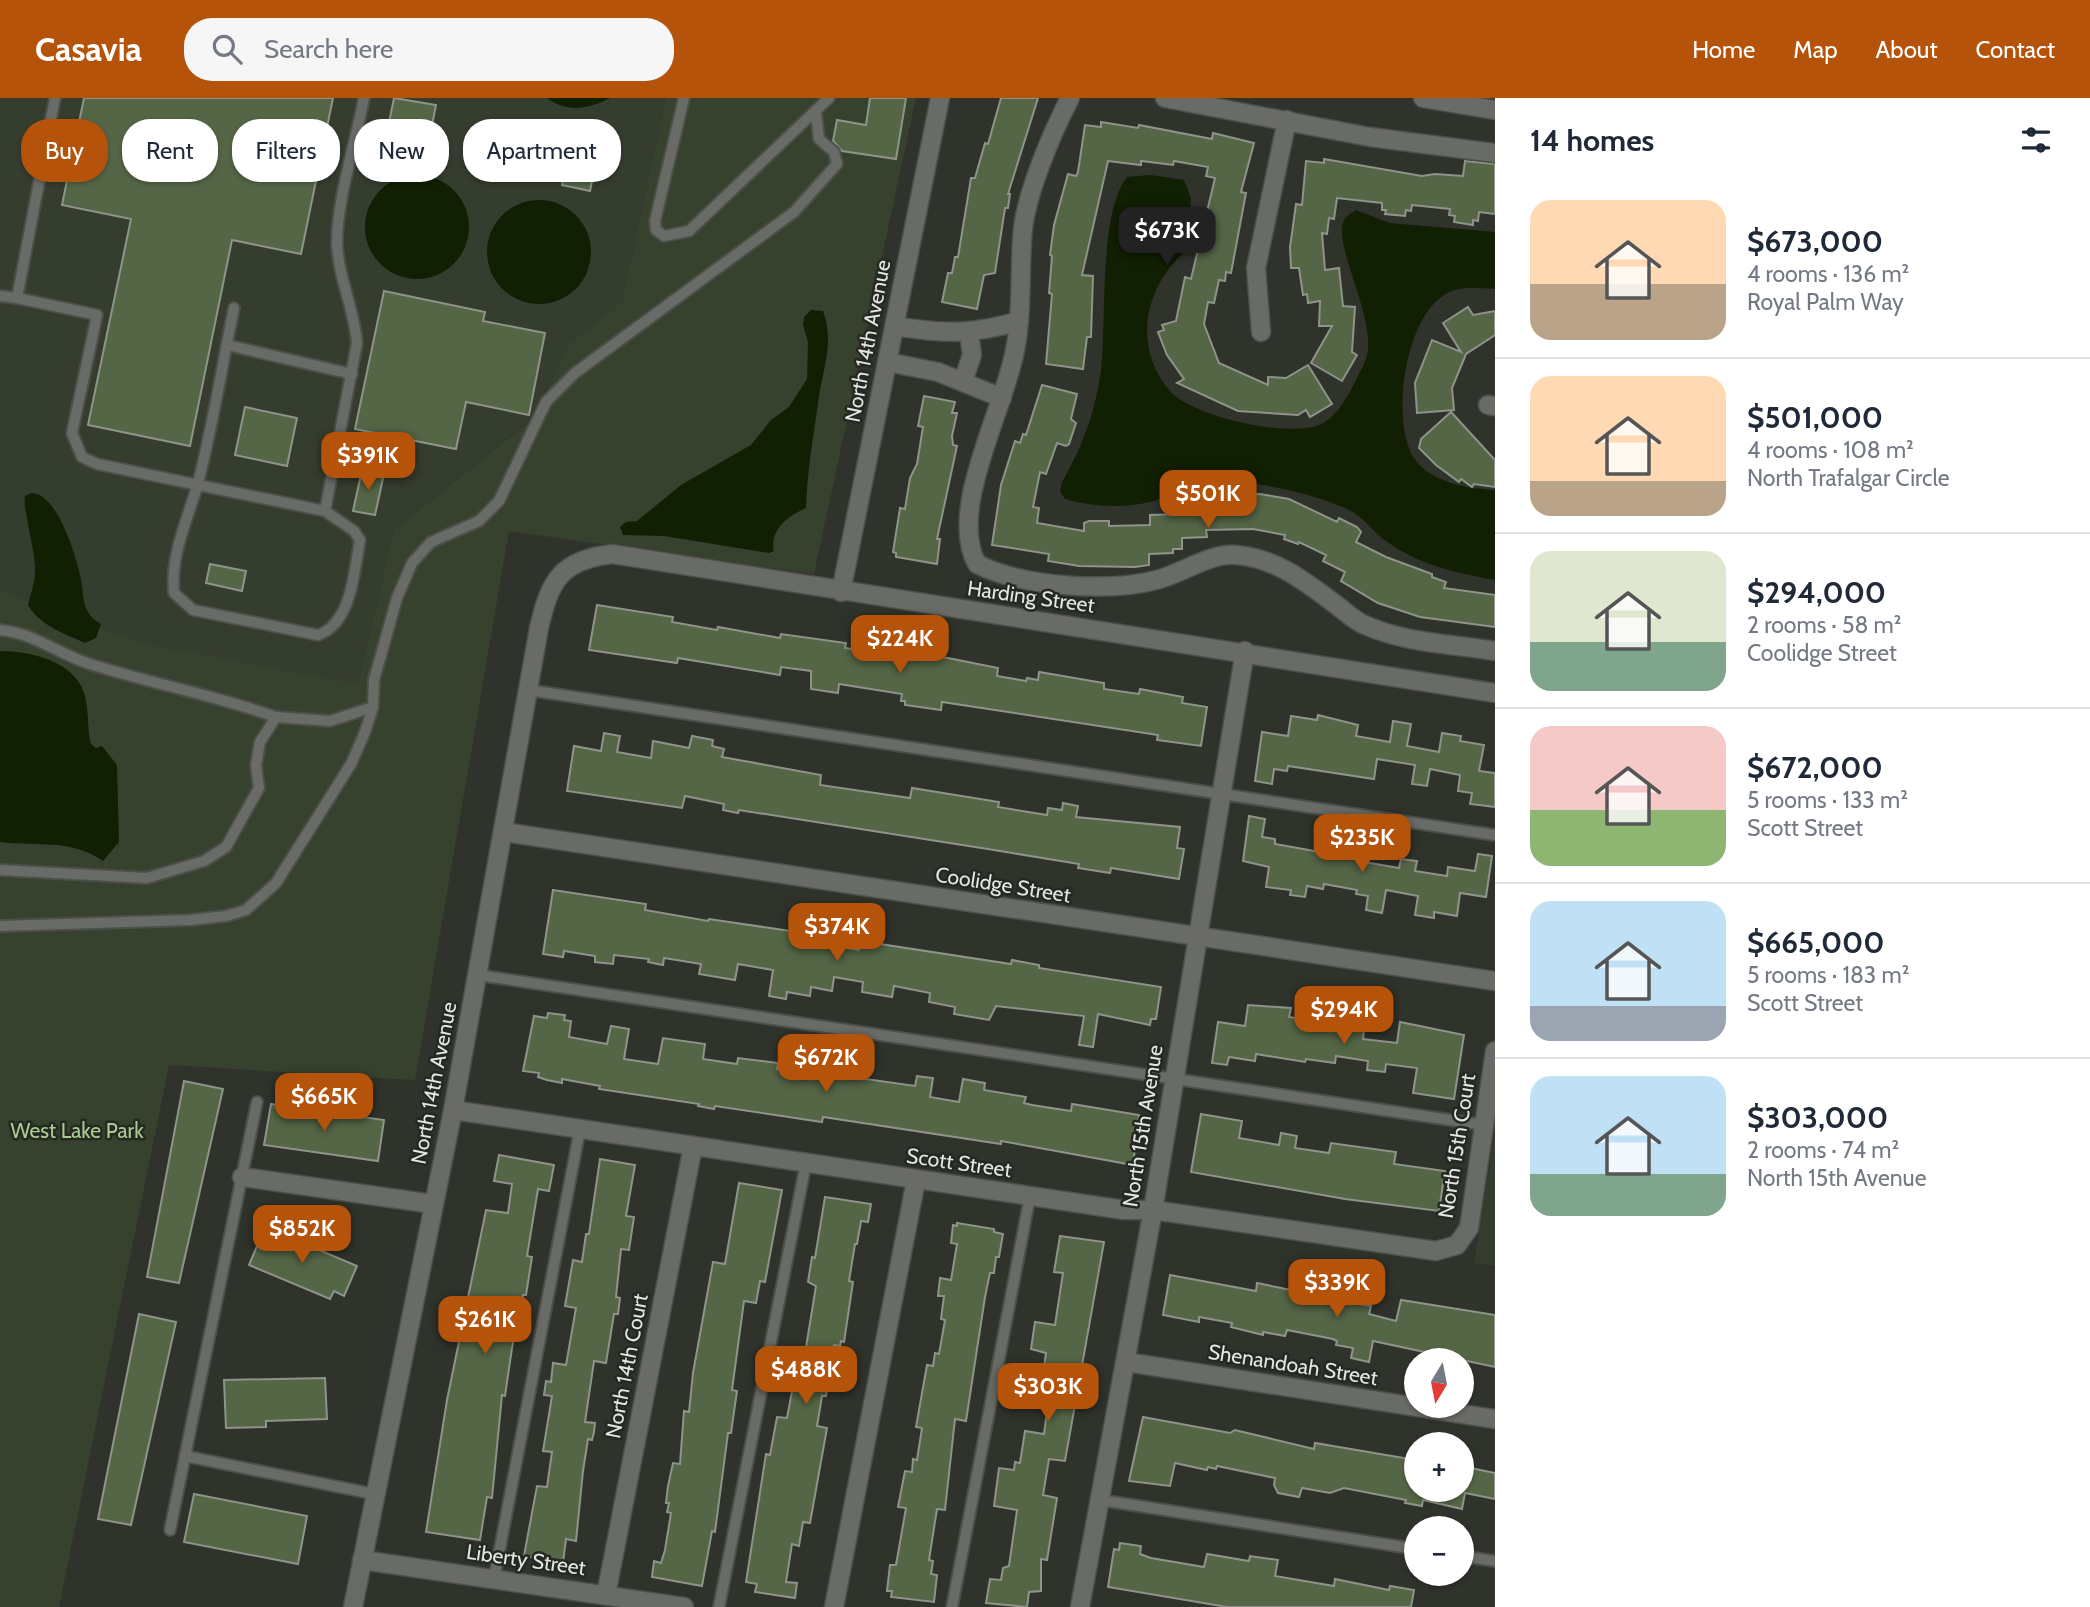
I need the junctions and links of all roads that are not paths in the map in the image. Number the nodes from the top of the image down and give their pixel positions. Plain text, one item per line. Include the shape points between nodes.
1 (55, 98) edge
2 (364, 98) edge
3 (684, 98) edge
4 (829, 98) edge
5 (940, 98) edge
6 (1070, 98) edge
7 (1166, 98) edge
8 (1423, 98) edge
9 (1495, 110) edge
10 (816, 113) junction
11 (1287, 120) junction
12 (1495, 153) edge
13 (0, 296) edge
14 (17, 298) junction
15 (234, 308) dead end
16 (1019, 321) junction
17 (894, 326) junction
18 (1261, 332) dead end
19 (969, 333) junction
20 (227, 345) junction
21 (887, 362) junction
22 (352, 374) junction
23 (963, 381) junction
24 (1002, 398) junction
25 (198, 484) junction
26 (325, 511) junction
27 (564, 571) joint
28 (841, 592) junction
29 (0, 630) edge
30 (1495, 650) edge
31 (1245, 651) junction
32 (528, 690) junction
33 (1495, 693) edge
34 (373, 708) junction
35 (276, 717) junction
36 (1221, 794) junction
37 (503, 832) junction
38 (1495, 835) edge
39 (0, 870) edge
40 (0, 926) edge
41 (1196, 937) junction
42 (478, 975) junction
43 (1495, 981) edge
44 (1495, 1051) edge
45 (1174, 1079) junction
46 (257, 1102) dead end
47 (453, 1110) junction
48 (1484, 1125) junction
49 (580, 1129) junction
50 (693, 1146) junction
51 (806, 1163) junction
52 (242, 1177) junction
53 (916, 1180) junction
54 (1030, 1196) junction
55 (433, 1204) junction
56 (1153, 1210) junction
57 (1457, 1245) joint
58 (1126, 1362) junction
59 (1495, 1419) edge
60 (185, 1456) junction
61 (374, 1494) junction
62 (1100, 1500) junction
63 (170, 1530) dead end
64 (1404, 1547) edge
65 (1474, 1558) edge
66 (362, 1560) junction
67 (1495, 1561) edge
68 (494, 1579) junction
69 (606, 1595) junction
70 (353, 1607) edge
71 (684, 1607) edge
72 (719, 1607) edge
73 (834, 1607) edge
74 (953, 1607) edge
75 (1080, 1607) edge

1 - 14 lane
2 - 22 lane via 337,241 355,326
3 - 10 lane via 655,220 656,230 664,236 689,231
4 - 10 lane
5 - 17 street, North 14th Avenue
6 - 16 street via 1051,137 1024,225
7 - 11 street
8 - 9 street
10 - 34 lane via 819,139 834,152 837,164 794,212 575,373 546,402 499,501 479,521 431,542 412,563 374,680
11 - 12 street via 1370,137
11 - 18 street via 1256,268
13 - 14 lane
14 - 25 lane via 97,315 72,433 82,457
15 - 20 lane
16 - 19 street
16 - 24 street
17 - 19 street
17 - 21 street, North 14th Avenue
19 - 23 street via 972,355
20 - 22 lane
20 - 25 lane
21 - 23 street
21 - 28 street, North 14th Avenue
22 - 26 lane
23 - 24 street
24 - 30 street via 986,439 967,539 978,564 997,574 1051,583 1118,586 1160,579 1232,554 1261,558 1295,575 1363,625 1408,638
25 - 26 lane
25 - 26 lane via 172,577 174,593 194,610 318,635 328,632 342,616 360,540
27 - 28 street, Harding Street via 589,557 612,554
27 - 32 street, North 14th Avenue via 552,584 544,604
28 - 31 street, Harding Street
29 - 35 lane via 22,632 86,663 222,698
31 - 33 street, Harding Street
31 - 36 street, North 15th Avenue
32 - 36 lane
32 - 37 street, North 14th Avenue
34 - 35 lane via 330,721
34 - 40 lane via 351,764 276,883 246,910 190,920
35 - 39 lane via 260,742 259,788 226,847 204,861 147,878
36 - 38 lane
36 - 41 street, North 15th Avenue
37 - 41 street, Coolidge Street
37 - 42 street, North 14th Avenue
41 - 43 street, Coolidge Street
41 - 45 street, North 15th Avenue
42 - 45 lane
42 - 47 street, North 14th Avenue
44 - 48 street, North 15th Court
45 - 48 lane
45 - 56 street, North 15th Avenue
46 - 52 lane
47 - 49 street, Scott Street
47 - 55 street, North 14th Avenue
48 - 57 street, North 15th Court via 1469,1228
49 - 50 street, Scott Street
49 - 68 lane
50 - 51 street, Scott Street
50 - 69 street, North 14th Court
51 - 53 street, Scott Street
51 - 72 lane
52 - 55 street
52 - 60 lane
53 - 54 street, Scott Street
53 - 73 street
54 - 56 street, Scott Street
54 - 74 lane
55 - 61 street, North 14th Avenue
56 - 57 street, Scott Street via 1436,1251
56 - 58 street, North 15th Avenue
58 - 59 street, Shenandoah Street
58 - 62 street, North 15th Avenue
60 - 61 lane
60 - 63 lane
61 - 66 street, North 14th Avenue
62 - 64 lane
62 - 75 street, North 15th Avenue
65 - 67 lane
66 - 68 street, Liberty Street
66 - 70 street, North 14th Avenue
68 - 69 street, Liberty Street
69 - 71 street, Liberty Street

